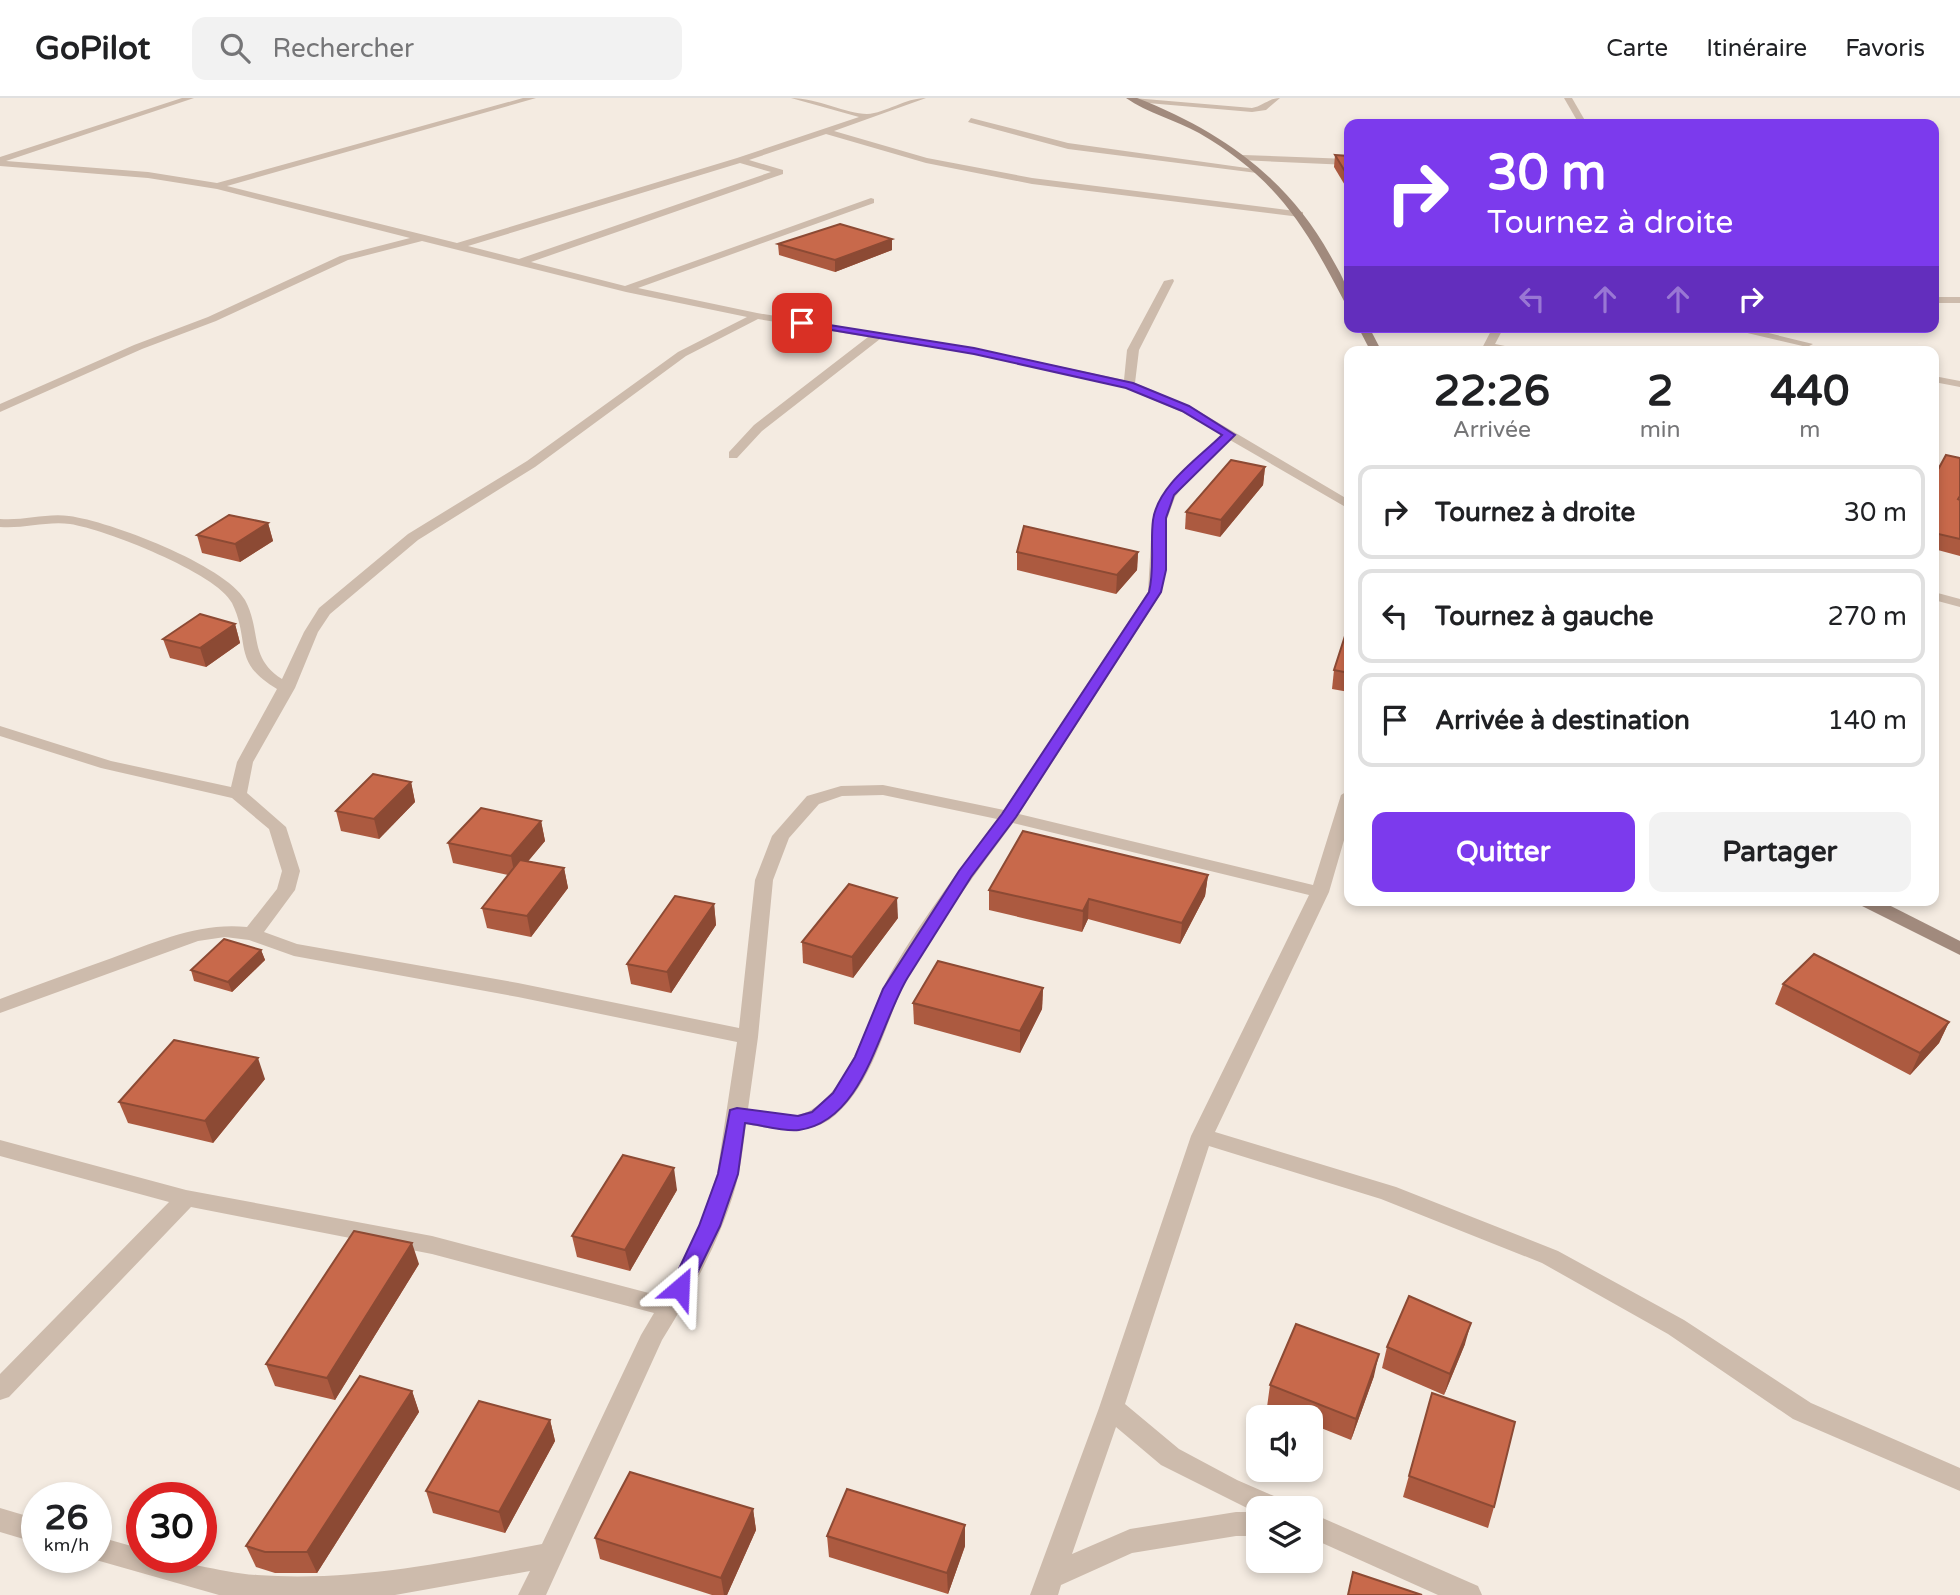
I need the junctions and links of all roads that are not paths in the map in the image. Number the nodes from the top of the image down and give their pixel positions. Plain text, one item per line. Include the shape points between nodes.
1 (190, 98) edge
2 (532, 98) edge
3 (795, 98) edge
4 (922, 98) edge
5 (1276, 98) edge
6 (1568, 98) edge
7 (1133, 99) edge
8 (866, 116) junction
9 (1580, 119) edge
10 (971, 120) dead end
11 (826, 131) junction
12 (1242, 158) junction
13 (740, 160) junction
14 (0, 162) edge
15 (1344, 162) edge
16 (1257, 170) junction
17 (217, 186) junction
18 (871, 201) dead end
19 (1300, 214) junction
20 (423, 238) junction
21 (456, 247) junction
22 (518, 263) junction
23 (1169, 281) dead end
24 (626, 289) junction
25 (1344, 292) edge
26 (1939, 300) edge
27 (1960, 300) edge
28 (757, 316) junction
29 (1755, 333) edge
30 (878, 335) junction
31 (1807, 344) dead end
32 (1939, 380) edge
33 (1960, 384) edge
34 (1129, 385) junction
35 (0, 408) edge
36 (1229, 435) junction
37 (733, 455) dead end
38 (1344, 502) edge
39 (0, 523) edge
40 (1939, 597) edge
41 (1960, 603) edge
42 (287, 688) junction
43 (0, 731) edge
44 (238, 794) junction
45 (1344, 812) edge
46 (1008, 817) junction
47 (1320, 892) junction
48 (1876, 906) edge
49 (251, 934) junction
50 (1960, 949) edge
51 (0, 1006) edge
52 (748, 1037) junction
53 (737, 1115) junction
54 (1202, 1136) junction
55 (0, 1148) edge
56 (186, 1198) junction
57 (670, 1308) junction
58 (0, 1390) edge
59 (1111, 1408) junction
60 (1960, 1480) edge
61 (1246, 1497) edge
62 (0, 1520) edge
63 (1246, 1524) edge
64 (21, 1526) edge
65 (1323, 1530) edge
66 (112, 1553) edge
67 (552, 1554) junction
68 (1048, 1585) edge
69 (532, 1595) edge
70 (1468, 1595) edge

1 - 14 street
2 - 17 street
3 - 8 street
4 - 8 street
5 - 7 street via 1264,108 1242,111
6 - 9 street
7 - 12 street via 1198,130
8 - 11 street
10 - 16 street via 1068,145
11 - 13 street
11 - 19 street via 926,160 1020,178
12 - 15 street
12 - 16 street
13 - 21 street
13 - 22 street via 780,172
14 - 17 street
16 - 19 street
17 - 20 street
18 - 24 street
19 - 25 street
20 - 21 street
20 - 35 street via 344,258
21 - 22 street
22 - 24 street
23 - 34 street via 1133,350
24 - 28 street
26 - 27 street
28 - 30 street
28 - 42 street via 682,354 531,464 413,537 324,611
29 - 31 street
30 - 34 street
30 - 37 street via 758,428
32 - 33 street
34 - 36 street via 1186,409
36 - 38 street
36 - 46 street via 1169,494 1160,518 1160,570 1155,592
39 - 42 street via 72,520 163,551 200,569 236,596 254,660 266,675
40 - 41 street
42 - 44 street via 245,762
43 - 44 street via 107,765
44 - 49 street via 277,827 291,871 286,890
45 - 47 street
46 - 47 street
46 - 52 street via 883,790 841,791 813,800 781,836 764,880
46 - 53 street via 964,874 889,993 864,1058 839,1097 819,1116 798,1123
47 - 54 street
48 - 50 street
49 - 51 street via 196,935
49 - 52 street via 294,950
52 - 53 street
53 - 57 street via 728,1174 710,1226
54 - 59 street
54 - 60 street via 1388,1193 1550,1257 1676,1327 1802,1411
55 - 56 street
56 - 57 street via 432,1245
56 - 58 street
57 - 67 street via 653,1335
59 - 61 street via 1170,1457
59 - 68 street
62 - 64 street
63 - 68 street via 1130,1541
65 - 70 street
66 - 67 street via 254,1588 324,1592 410,1583
67 - 69 street

